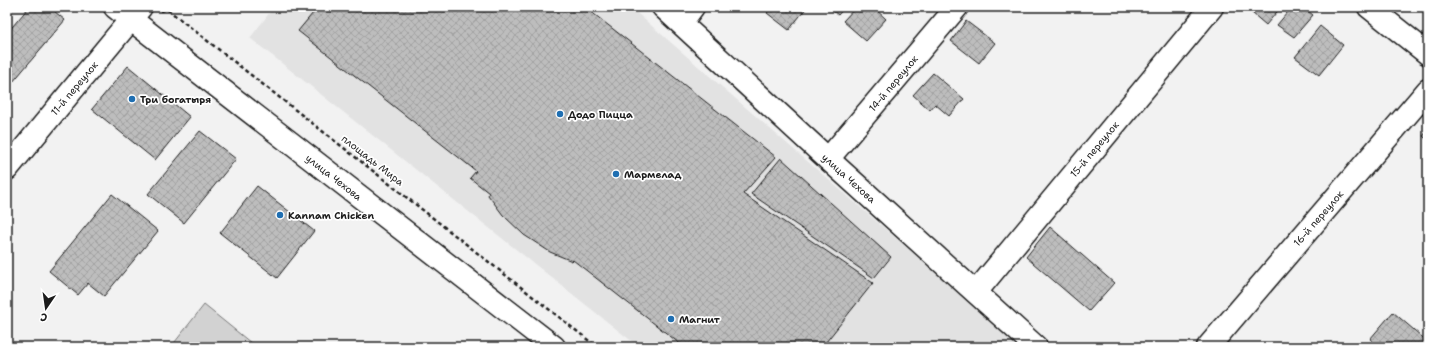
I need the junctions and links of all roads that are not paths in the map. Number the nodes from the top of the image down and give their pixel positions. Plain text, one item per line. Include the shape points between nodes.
1 (663, 7) edge
2 (957, 7) edge
3 (1212, 7) edge
4 (1369, 7) edge
5 (129, 11) edge
6 (687, 15) edge
7 (1428, 54) edge
8 (1428, 90) edge
9 (828, 159) junction
10 (7, 169) edge
11 (976, 292) junction
12 (554, 347) edge
13 (1036, 347) edge
14 (1208, 347) edge

1 - 6 street, улица Чехова
2 - 9 street, 14-й переулок
3 - 11 street, 15-й переулок
4 - 7 street
5 - 10 street, 11-й переулок
5 - 12 street, улица Чехова
6 - 9 street, улица Чехова
8 - 14 street, 16-й переулок
9 - 11 street, улица Чехова
11 - 13 street, улица Чехова

